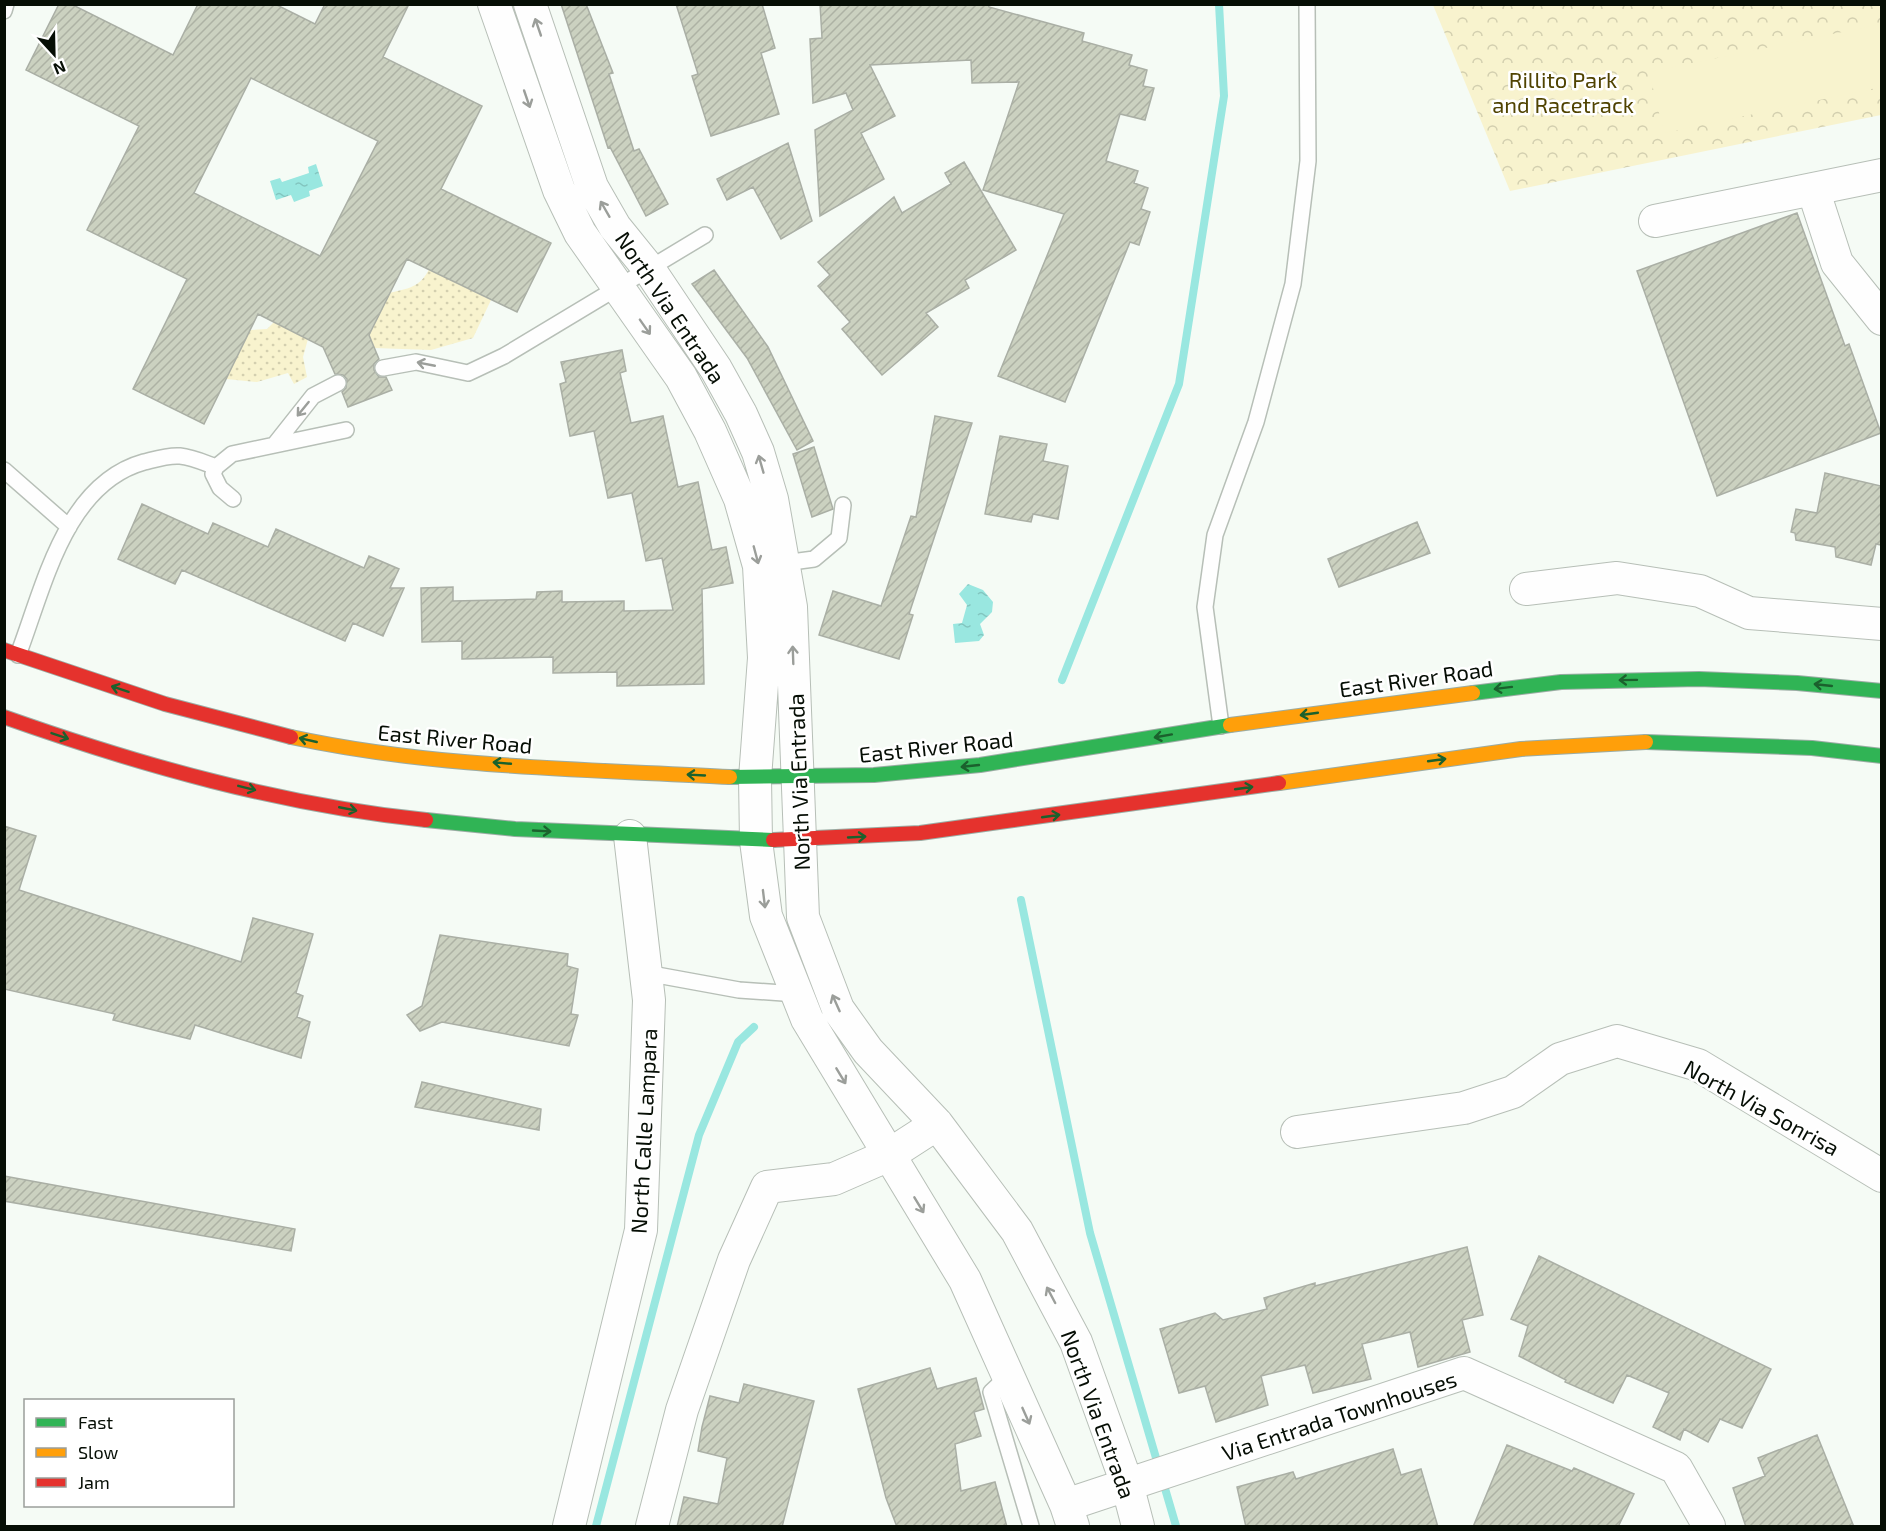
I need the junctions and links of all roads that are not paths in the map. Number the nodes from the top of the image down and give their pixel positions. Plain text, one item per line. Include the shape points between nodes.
1 (6, 4) edge
2 (494, 4) edge
3 (530, 4) edge
4 (1307, 4) edge
5 (4, 11) edge
6 (1881, 175) edge
7 (1814, 189) junction
8 (1655, 222) dead end
9 (705, 234) dead end
10 (649, 269) junction
11 (618, 288) junction
12 (1881, 318) edge
13 (383, 368) dead end
14 (338, 383) dead end
15 (346, 430) dead end
16 (274, 444) junction
17 (216, 467) junction
18 (4, 470) edge
19 (233, 499) dead end
20 (843, 505) dead end
21 (69, 526) junction
22 (784, 563) junction
23 (1526, 590) dead end
24 (1881, 624) edge
25 (11, 652) edge
26 (1881, 691) edge
27 (4, 717) edge
28 (1221, 726) junction
29 (1881, 756) edge
30 (797, 777) junction
31 (755, 778) junction
32 (630, 836) junction
33 (756, 840) junction
34 (799, 840) junction
35 (646, 973) junction
36 (797, 994) junction
37 (937, 1124) junction
38 (1297, 1132) dead end
39 (889, 1155) junction
40 (1881, 1176) edge
41 (1008, 1376) junction
42 (1127, 1484) junction
43 (1069, 1516) edge
44 (569, 1527) edge
45 (652, 1527) edge
46 (1030, 1527) edge
47 (1138, 1527) edge
48 (1709, 1527) edge

1 - 5 lane
2 -> 11 street, North Via Entrada via 559,190 580,233
10 -> 3 street, North Via Entrada via 615,226 592,187
4 - 28 lane via 1308,161 1293,284 1256,422 1215,535 1205,607
6 - 7 street
7 - 8 street
7 - 12 street via 1837,263
9 - 10 lane
10 - 11 lane
22 -> 10 street, North Via Entrada via 769,490 741,414
11 -> 13 lane via 468,373 416,362
11 -> 31 street, North Via Entrada via 681,377 710,431 740,499 759,566 764,658
14 -> 16 lane via 314,396
15 - 16 lane
16 - 17 lane via 232,454
17 - 19 lane via 215,481
17 - 21 lane via 181,456 136,464 108,477 81,505
18 - 21 lane
20 - 22 lane via 839,537 814,558
21 - 25 lane
30 -> 22 street, North Via Entrada via 791,607
23 - 24 street via 1617,578 1700,591 1749,613
31 -> 25 main road, East River Road via 556,768 355,751 165,704
26 -> 28 main road, East River Road via 1699,679 1561,682
27 -> 32 main road via 113,755 291,799 378,815 515,830
28 -> 30 main road, East River Road via 980,765 874,775
34 -> 29 main road via 931,832 1521,749 1669,741 1812,748
30 - 31 main road, East River Road
30 - 34 street, North Via Entrada
31 - 33 street, North Via Entrada
32 - 33 main road
32 - 35 street, North Calle Lampara
33 - 34 main road
33 -> 36 street, North Via Entrada via 766,916
37 -> 34 street, North Via Entrada via 868,1051 838,1009 803,916
35 - 36 lane via 738,990
35 - 44 street, North Calle Lampara via 649,1000 641,1230
36 -> 39 street, North Via Entrada via 807,1019
37 - 39 street
42 -> 37 street, North Via Entrada via 1076,1342 1017,1231
38 - 40 street, North Via Sonrisa via 1464,1108 1513,1092 1560,1059 1617,1041 1698,1065
39 -> 41 street, North Via Entrada via 965,1281
39 - 45 street via 834,1179 767,1186 734,1260 686,1399
41 -> 43 street, North Via Entrada
41 - 46 lane via 991,1392
42 - 43 street, Via Entrada Townhouses
42 - 47 street, North Via Entrada
42 - 48 street, Via Entrada Townhouses via 1464,1373 1676,1468

